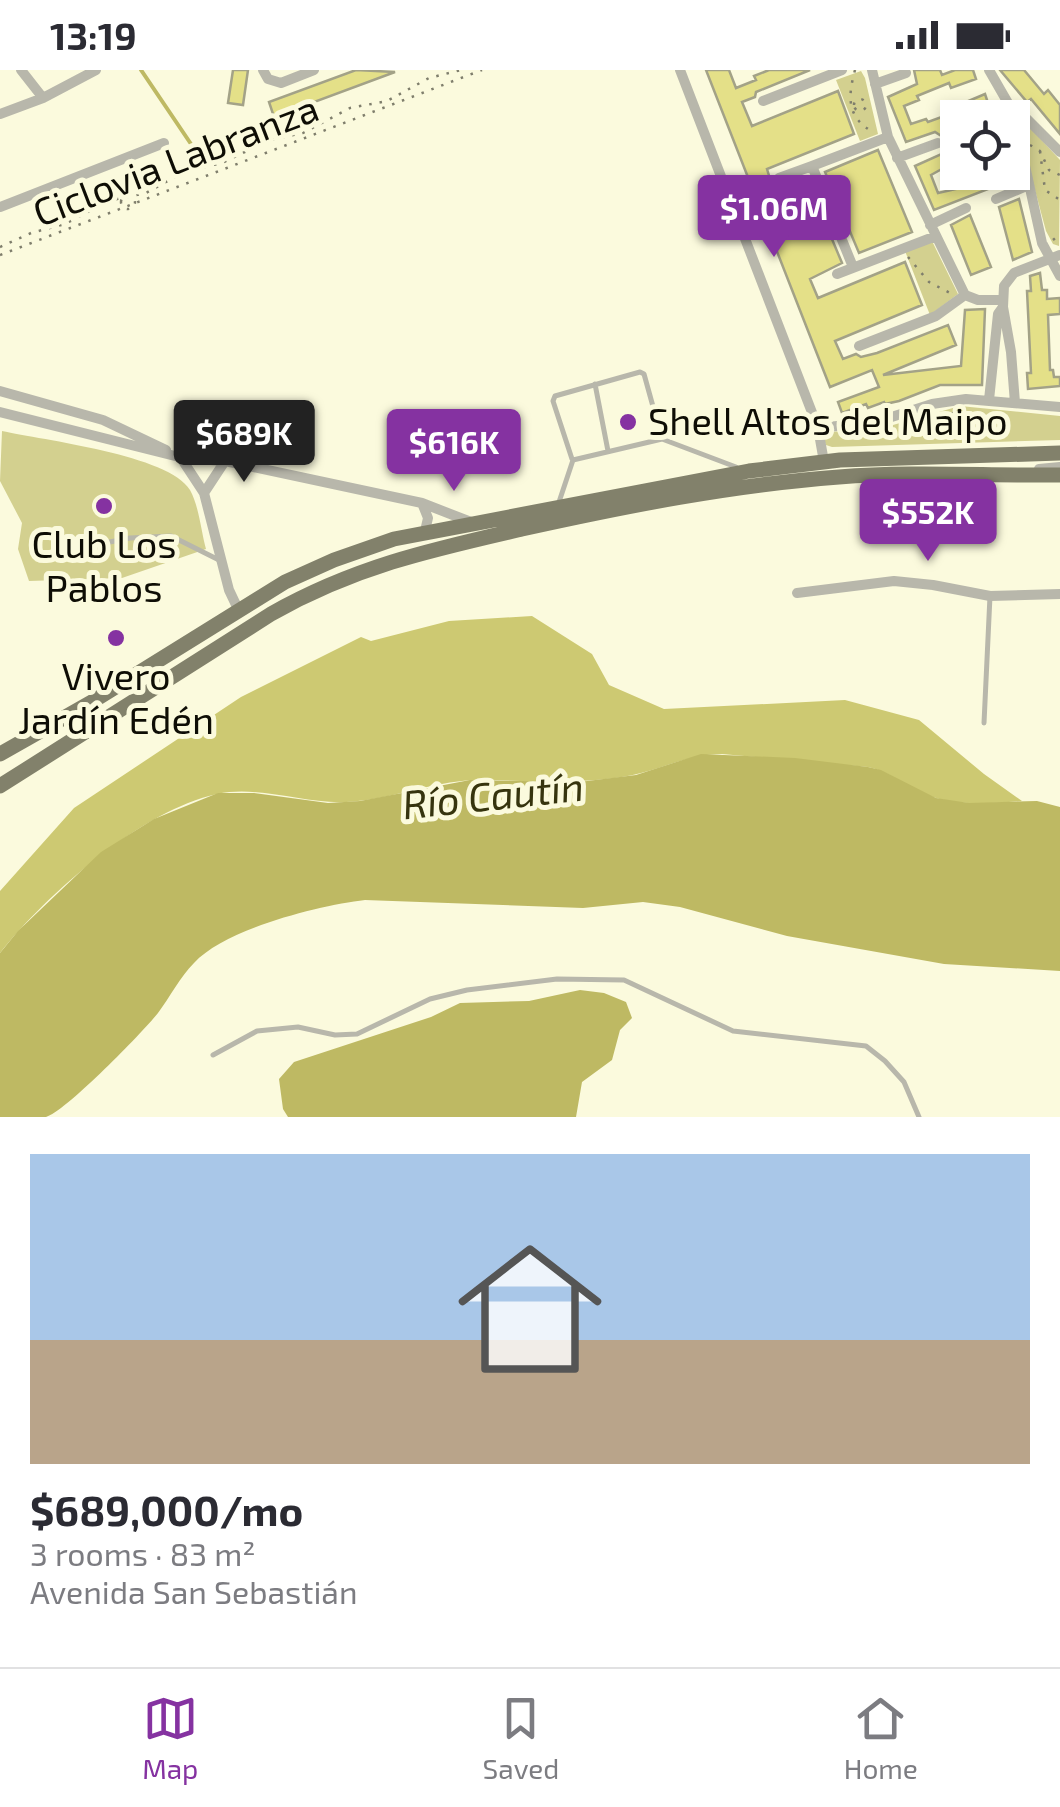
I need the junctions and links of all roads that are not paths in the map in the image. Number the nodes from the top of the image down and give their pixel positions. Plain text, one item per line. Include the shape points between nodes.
1 (22, 70) edge
2 (96, 70) edge
3 (263, 70) edge
4 (314, 70) edge
5 (680, 70) edge
6 (842, 70) edge
7 (872, 70) edge
8 (988, 70) edge
9 (906, 73) dead end
10 (875, 84) junction
11 (42, 98) junction
12 (1003, 100) edge
13 (763, 102) dead end
14 (0, 114) edge
15 (1030, 122) edge
16 (884, 139) junction
17 (938, 142) dead end
18 (164, 143) dead end
19 (1060, 152) edge
20 (897, 158) junction
21 (812, 166) junction
22 (779, 178) dead end
23 (1015, 190) edge
24 (1030, 190) edge
25 (996, 199) dead end
26 (0, 207) edge
27 (966, 208) dead end
28 (933, 230) junction
29 (1054, 257) edge
30 (853, 267) junction
31 (836, 274) dead end
32 (1060, 276) edge
33 (963, 296) junction
34 (1003, 303) junction
35 (858, 346) dead end
36 (595, 384) junction
37 (0, 390) edge
38 (990, 400) junction
39 (1015, 403) junction
40 (1060, 407) edge
41 (0, 412) edge
42 (818, 428) junction
43 (662, 439) junction
44 (608, 451) junction
45 (1060, 453) edge
46 (182, 458) junction
47 (572, 460) junction
48 (225, 461) junction
49 (824, 462) junction
50 (1060, 467) edge
51 (749, 471) junction
52 (1060, 475) edge
53 (998, 476) junction
54 (204, 492) junction
55 (422, 503) junction
56 (558, 506) junction
57 (472, 523) junction
58 (425, 532) junction
59 (54, 553) dead end
60 (221, 562) junction
61 (797, 593) dead end
62 (1060, 594) edge
63 (990, 596) junction
64 (238, 610) junction
65 (249, 627) junction
66 (984, 723) dead end
67 (0, 754) edge
68 (0, 786) edge
69 (213, 1054) dead end
70 (918, 1117) edge

1 - 11 street
2 - 11 street
3 - 4 street via 274,83
5 - 42 street
6 - 13 street
7 - 10 street
8 - 12 street
9 - 10 street
10 - 16 street
11 - 14 street
15 - 19 street
16 - 20 street
16 - 21 street
17 - 20 street
18 - 26 street
20 - 28 street
21 - 22 street
21 - 30 street
23 - 25 street
24 - 29 street
27 - 28 street
28 - 30 street
28 - 33 street
29 - 32 street
29 - 34 street via 1009,276
30 - 31 street
33 - 34 street
33 - 35 street via 936,316
34 - 38 street
34 - 39 street
36 - 43 lane via 642,372
36 - 44 lane
36 - 47 lane via 553,401
37 - 46 street via 102,420
38 - 39 street
38 - 42 street via 966,398 876,422
39 - 40 street
41 - 46 street
42 - 49 street
43 - 44 lane
43 - 51 lane
44 - 47 lane
45 - 49 main road
46 - 48 street
46 - 54 street
47 - 56 lane
48 - 54 street
48 - 55 street
49 - 51 main road
50 - 53 street
51 - 56 main road
52 - 53 main road
53 - 65 main road via 842,476 614,509 358,571
54 - 60 street
55 - 57 street
55 - 58 street
56 - 57 main road
57 - 58 main road
58 - 64 main road via 334,560
59 - 60 lane via 171,536
60 - 64 street
61 - 63 street via 894,582
62 - 63 street
63 - 66 lane
64 - 65 main road
64 - 67 main road
65 - 68 main road
69 - 70 lane via 257,1032 298,1027 357,1034 430,999 468,990 558,979 624,980 733,1031 866,1046 904,1082

